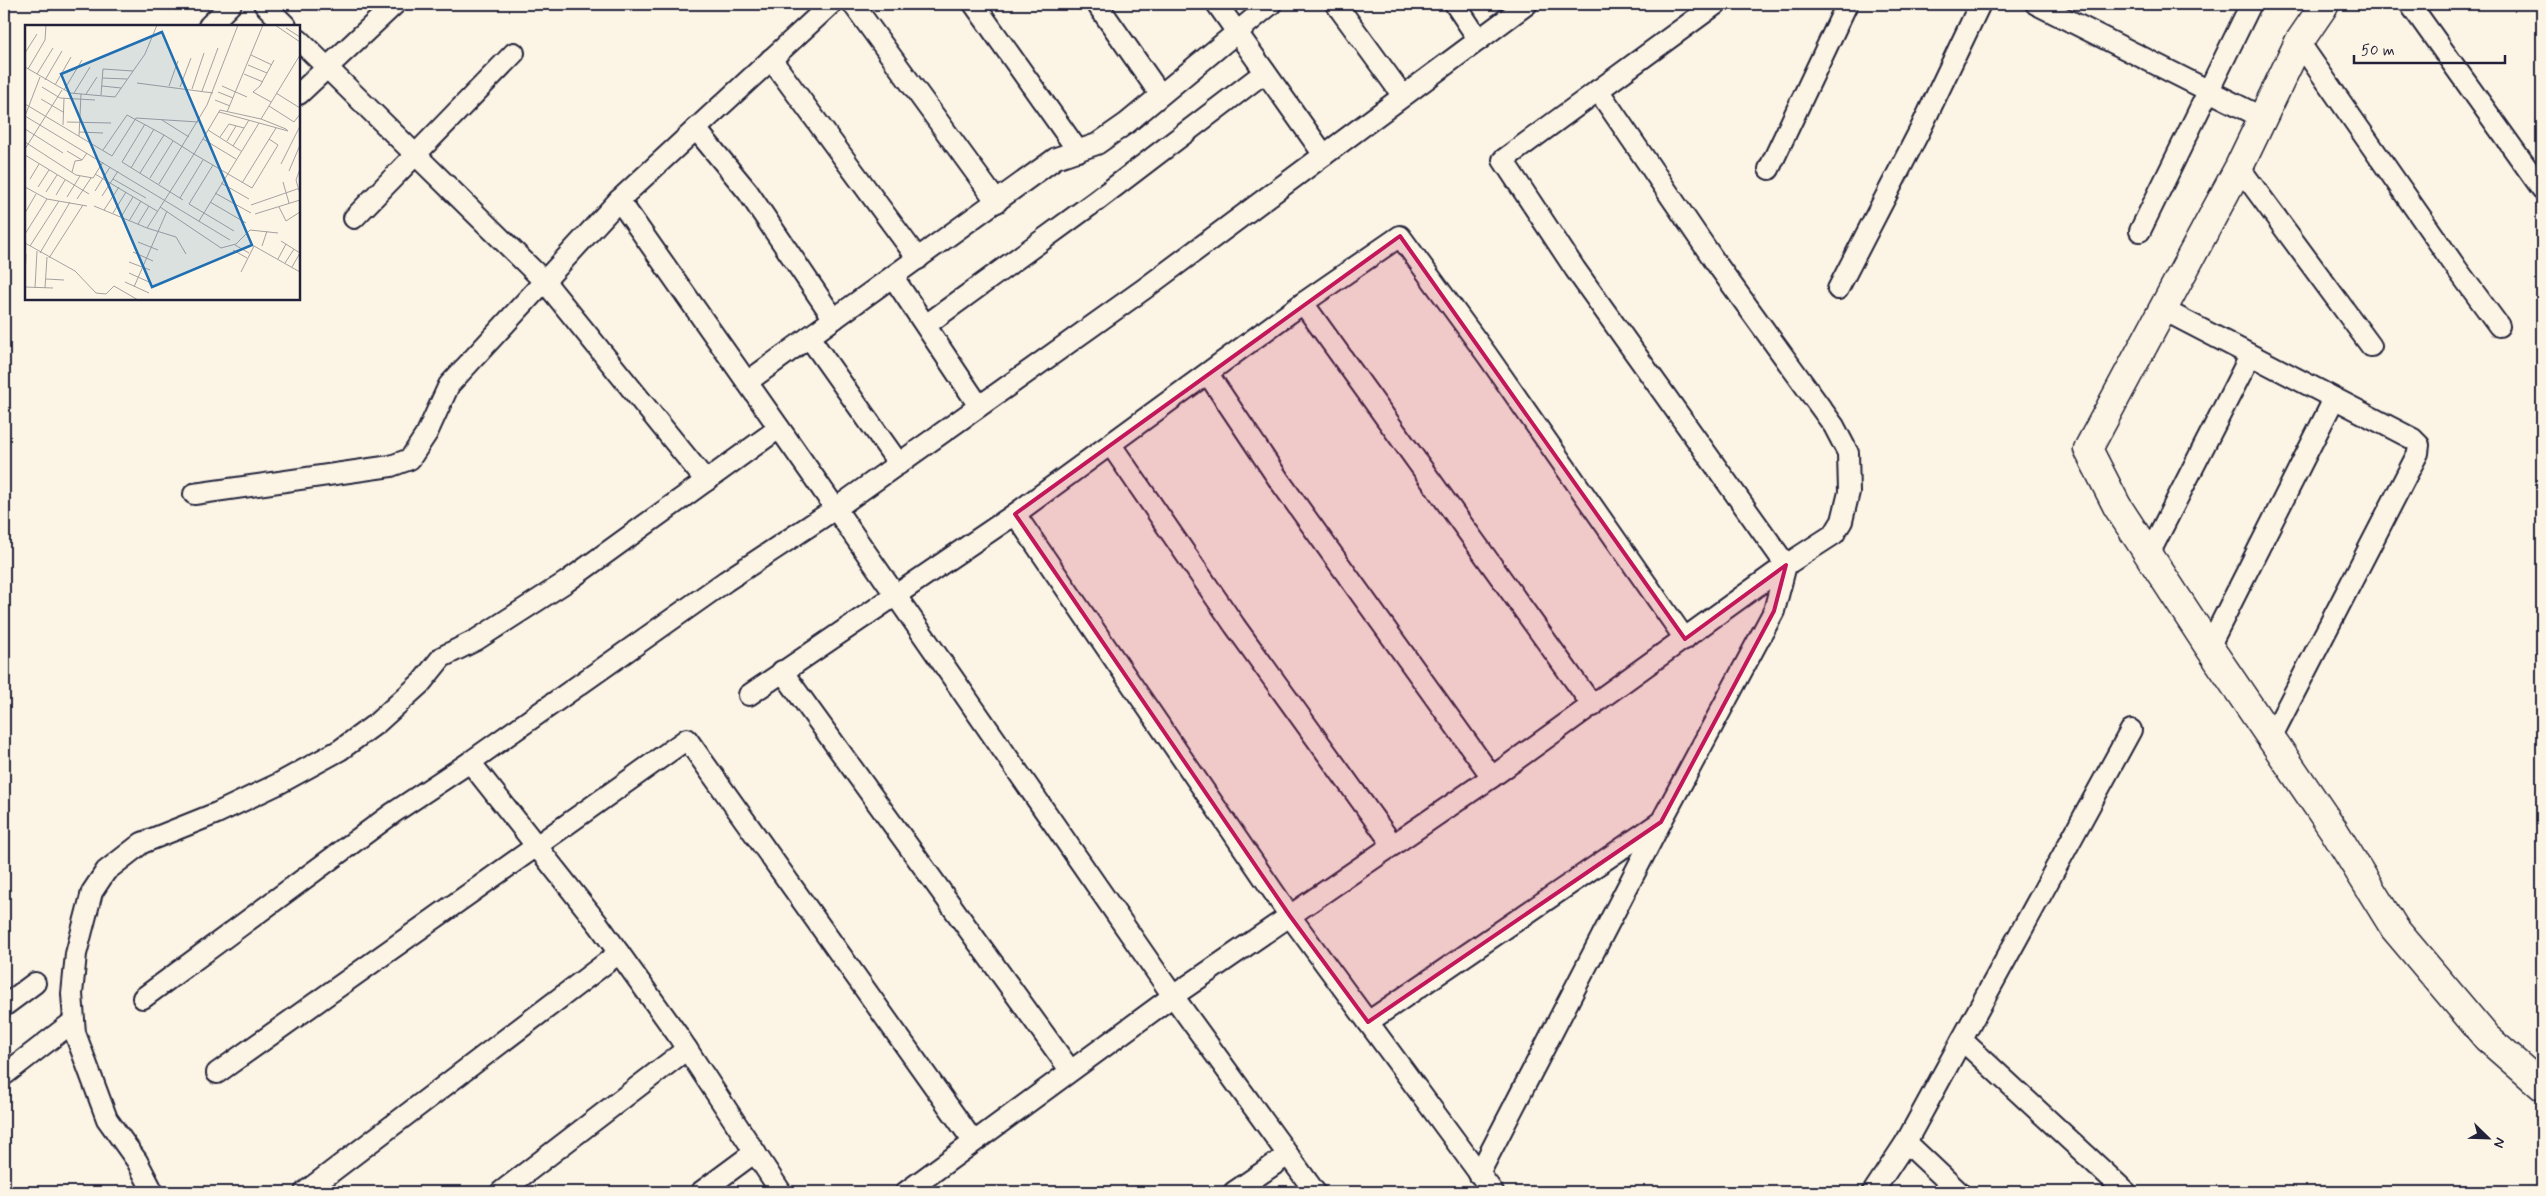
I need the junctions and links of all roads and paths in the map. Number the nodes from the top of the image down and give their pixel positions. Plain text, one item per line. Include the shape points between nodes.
1 (231, 4) edge
2 (264, 4) edge
3 (395, 4) edge
4 (831, 4) edge
5 (852, 4) edge
6 (974, 4) edge
7 (1097, 4) edge
8 (1217, 4) edge
9 (1271, 4) edge
10 (1336, 4) edge
11 (1454, 4) edge
12 (1528, 4) edge
13 (1716, 4) edge
14 (1848, 4) edge
15 (1980, 4) edge
16 (2036, 4) edge
17 (2251, 4) edge
18 (2325, 4) edge
19 (2410, 4) edge
20 (210, 25) edge
21 (285, 25) edge
22 (1236, 31) junction
23 (1479, 40) junction
24 (300, 41) edge
25 (2299, 42) junction
26 (514, 54) dead end
27 (771, 59) junction
28 (326, 68) junction
29 (1265, 72) junction
30 (1598, 90) junction
31 (2210, 92) junction
32 (300, 93) edge
33 (1160, 94) junction
34 (1403, 96) junction
35 (2263, 118) junction
36 (696, 129) junction
37 (1078, 151) junction
38 (415, 155) junction
39 (1324, 155) junction
40 (2239, 167) junction
41 (1769, 169) dead end
42 (2542, 189) edge
43 (619, 200) junction
44 (997, 202) junction
45 (354, 218) dead end
46 (2140, 231) dead end
47 (918, 259) junction
48 (893, 277) junction
49 (545, 282) junction
50 (1838, 289) dead end
51 (1303, 304) junction
52 (2162, 309) junction
53 (834, 319) junction
54 (926, 325) junction
55 (2499, 326) dead end
56 (809, 338) junction
57 (2371, 346) dead end
58 (2250, 356) junction
59 (1208, 374) junction
60 (747, 382) junction
61 (2334, 399) junction
62 (979, 406) junction
63 (780, 428) junction
64 (1111, 444) junction
65 (899, 464) junction
66 (706, 481) junction
67 (194, 494) dead end
68 (835, 509) junction
69 (1015, 514) junction
70 (2149, 554) junction
71 (1786, 565) junction
72 (896, 596) junction
73 (1685, 639) junction
74 (2209, 647) junction
75 (782, 672) junction
76 (750, 695) dead end
77 (1593, 706) junction
78 (2131, 730) dead end
79 (2271, 738) junction
80 (470, 762) junction
81 (1492, 778) junction
82 (1661, 822) junction
83 (1393, 845) junction
84 (536, 847) junction
85 (1290, 916) junction
86 (619, 953) junction
87 (34, 983) dead end
88 (1173, 996) junction
89 (142, 998) dead end
90 (4, 1006) edge
91 (74, 1021) junction
92 (1368, 1022) junction
93 (1962, 1040) junction
94 (687, 1049) junction
95 (1070, 1070) junction
96 (217, 1073) dead end
97 (4, 1075) edge
98 (2542, 1086) edge
99 (973, 1141) junction
100 (1906, 1142) junction
101 (755, 1152) junction
102 (1288, 1155) junction
103 (1479, 1174) junction
104 (154, 1192) edge
105 (305, 1192) edge
106 (501, 1192) edge
107 (701, 1192) edge
108 (782, 1192) edge
109 (906, 1192) edge
110 (1234, 1192) edge
111 (1315, 1192) edge
112 (1493, 1192) edge
113 (1874, 1192) edge
114 (1958, 1192) edge
115 (2126, 1192) edge

1 - 20 street
2 - 21 street
3 - 28 street
4 - 27 street
5 - 44 street
6 - 37 street
7 - 33 street
8 - 22 street
9 - 22 street
10 - 34 street
11 - 23 street
12 - 23 street
13 - 30 street
14 - 41 street
15 - 50 street
16 - 31 street
17 - 31 street
18 - 25 street
19 - 42 street
22 - 29 street
22 - 33 street
23 - 34 street
24 - 28 street
25 - 35 street
25 - 55 street
26 - 38 street
27 - 36 street
27 - 47 street
28 - 32 street
28 - 38 street
29 - 39 street
29 - 54 street
30 - 71 street via 1716,263 1834,426 1848,453 1849,492 1842,521 1834,534
30 - 71 street via 1503,160 1575,269
31 - 35 street
31 - 46 street
33 - 37 street via 1097,144
34 - 39 street
35 - 40 street
36 - 43 street
36 - 53 street via 748,192
37 - 44 street via 1056,158
38 - 45 street
38 - 49 street
39 - 62 street
40 - 52 street
40 - 57 street
43 - 49 street
43 - 60 street
44 - 47 street
47 - 48 street
48 - 53 street
48 - 54 street
49 - 66 street
49 - 67 street via 449,385 427,433 410,459 391,466
51 - 59 street
51 - 73 street via 1400,236
51 - 77 street
52 - 58 street
52 - 70 street via 2088,449 2117,506
53 - 56 street
54 - 62 street
56 - 60 street
56 - 65 street
58 - 61 street
58 - 70 street
59 - 64 street
59 - 81 street via 1279,480
60 - 63 street
61 - 74 street
61 - 79 street via 2413,439 2418,445 2418,453
62 - 65 street
63 - 66 street
63 - 68 street
64 - 69 street
64 - 83 street via 1235,626
65 - 68 street
66 - 91 street via 566,582 476,640 442,657 420,683 377,723 340,750 278,784 142,844 122,857 106,871 92,892 76,954 72,994
68 - 72 street
68 - 80 street via 726,581
69 - 72 street
69 - 85 street
70 - 74 street
71 - 73 street
71 - 82 street via 1774,611
72 - 75 street
72 - 88 street
73 - 77 street
74 - 79 street
75 - 76 street
75 - 95 street
77 - 81 street
78 - 93 street
79 - 98 street via 2395,929 2487,1038
80 - 84 street
80 - 89 street via 393,813
81 - 83 street
82 - 92 street
82 - 103 street
83 - 85 street
84 - 86 street
84 - 96 street
84 - 99 street via 687,739
85 - 88 street
85 - 92 street
86 - 94 street
86 - 105 street
87 - 90 street
88 - 95 street
88 - 102 street
91 - 97 street
91 - 104 street via 87,1068 108,1119
92 - 103 street
93 - 100 street
93 - 115 street
94 - 101 street
94 - 106 street
95 - 99 street
99 - 109 street
100 - 113 street
100 - 114 street
101 - 107 street
101 - 108 street
102 - 110 street
102 - 111 street
103 - 112 street

